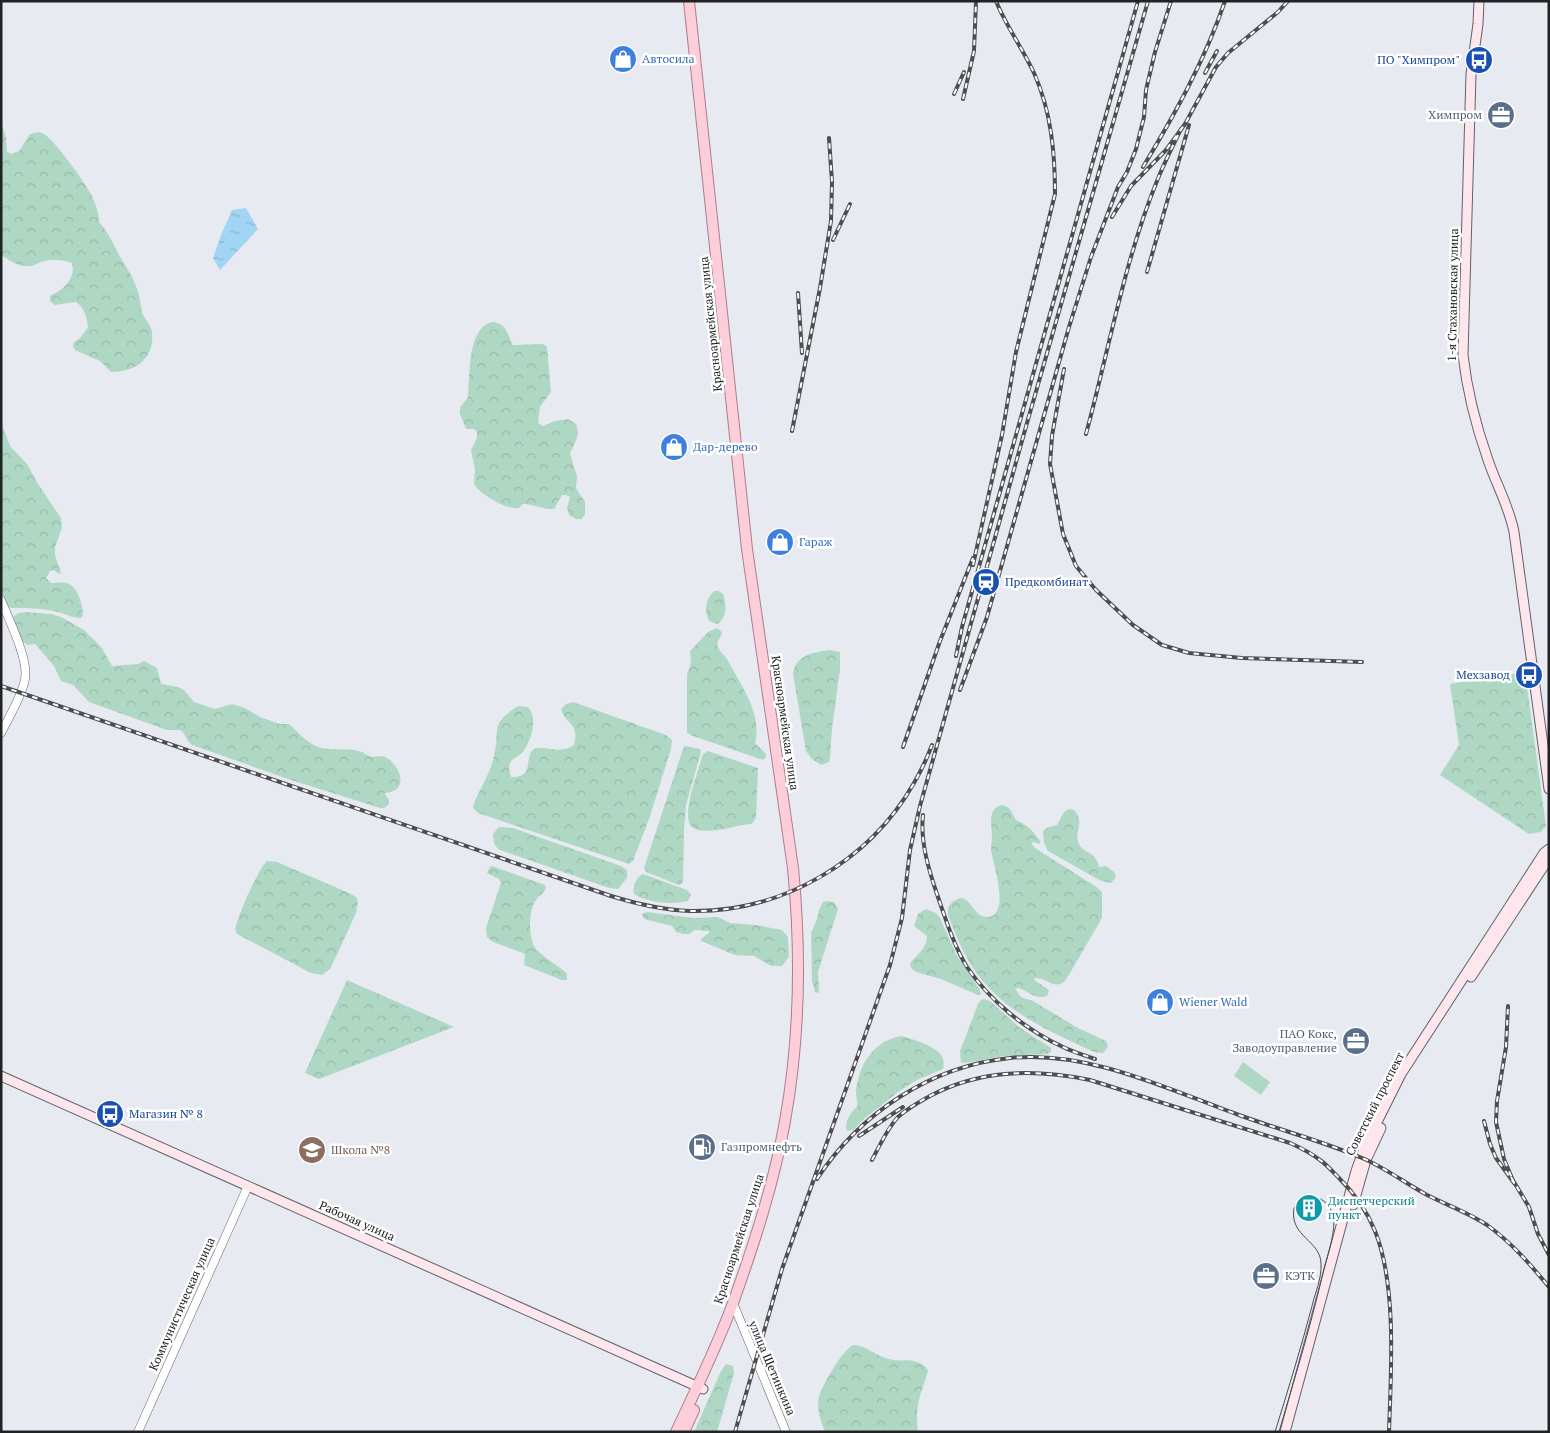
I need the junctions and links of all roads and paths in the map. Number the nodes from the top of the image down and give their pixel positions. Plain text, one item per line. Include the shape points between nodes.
1 (689, 1) edge
2 (695, 1) edge
3 (1479, 1) edge
4 (1, 600) edge
5 (1, 733) edge
6 (1549, 789) edge
7 (1549, 849) edge
8 (1549, 858) edge
9 (1, 1076) edge
10 (248, 1186) junction
11 (734, 1308) junction
12 (700, 1388) junction
13 (138, 1432) edge
14 (676, 1432) edge
15 (684, 1432) edge
16 (786, 1432) edge
17 (1285, 1432) edge
18 (1291, 1432) edge

1 - 11 main road, Красноармейская улица via 747,549 793,868 797,922 795,1042 785,1121
2 - 11 main road, Красноармейская улица via 750,528 802,898 802,1016 796,1091 776,1186 755,1258
3 - 6 main road, 1-я Стахановская улица via 1471,74 1463,355 1480,434 1514,532
4 - 5 street via 26,673
7 - 17 main road, Советский проспект via 1401,1074 1365,1146
8 - 18 main road, Советский проспект via 1416,1062 1370,1149
9 - 10 main road, Рабочая улица
10 - 12 main road, Рабочая улица
10 - 13 street, Коммунистическая улица
11 - 12 main road, Красноармейская улица
11 - 16 street, улица Щетинкина
12 - 14 main road, Красноармейская улица
12 - 15 main road, Красноармейская улица

